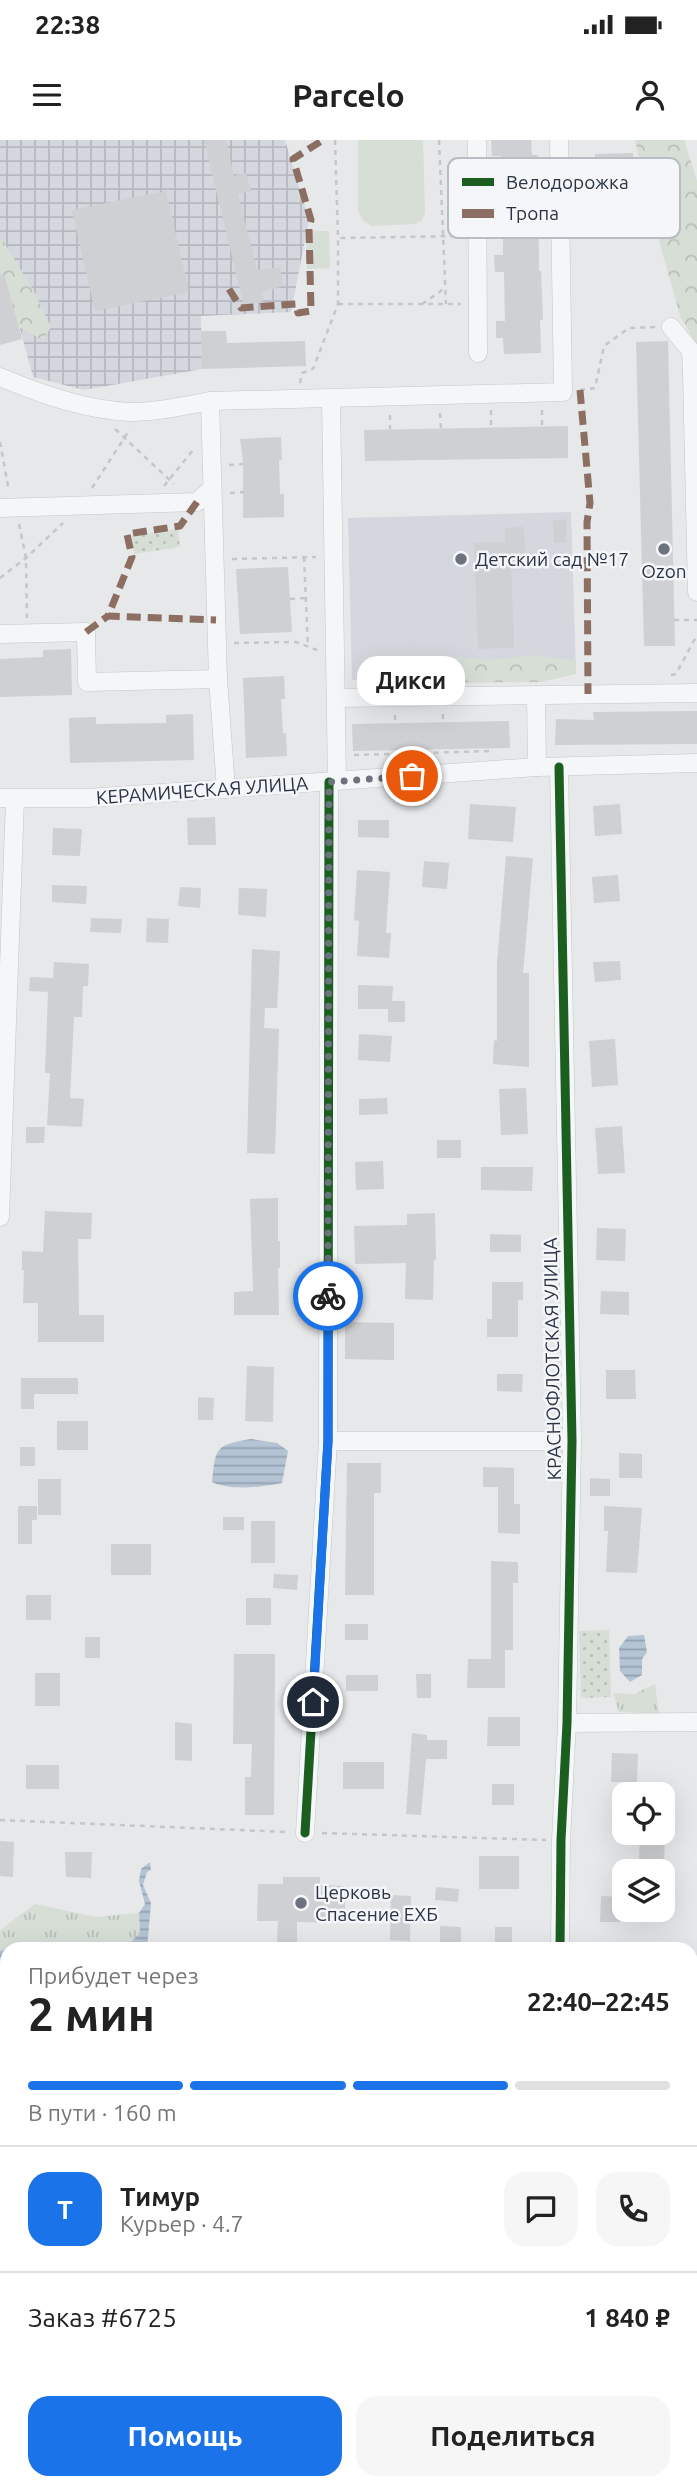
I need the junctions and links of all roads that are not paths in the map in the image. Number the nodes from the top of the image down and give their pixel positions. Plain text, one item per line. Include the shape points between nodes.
1 (477, 140) edge
2 (559, 140) edge
3 (477, 158) edge
4 (559, 158) edge
5 (478, 238) edge
6 (561, 238) edge
7 (671, 327) road end
8 (478, 353) dead end
9 (694, 374) edge
10 (0, 377) edge
11 (331, 399) junction
12 (210, 401) junction
13 (212, 488) junction
14 (6, 508) edge
15 (697, 592) edge
16 (0, 634) edge
17 (218, 679) junction
18 (697, 693) edge
19 (536, 695) junction
20 (336, 698) junction
21 (697, 763) edge
22 (537, 767) junction
23 (559, 767) junction
24 (333, 782) junction
25 (226, 789) junction
26 (8, 798) edge
27 (0, 1217) edge
28 (328, 1441) junction
29 (572, 1441) junction
30 (697, 1722) edge
31 (567, 1723) junction
32 (305, 1833) road end
33 (560, 1942) edge

1 - 3 street
2 - 4 street
5 - 8 street
6 - 11 street via 563,392
7 - 9 street via 691,351
9 - 15 street
10 - 12 street via 71,403 128,412
11 - 12 street
11 - 20 street
12 - 13 street
13 - 14 street via 197,502
13 - 17 street
16 - 17 street via 86,632 87,682
17 - 25 street
18 - 19 street
19 - 20 street
19 - 22 street
20 - 24 street
21 - 23 street, КЕРАМИЧЕСКАЯ УЛИЦА
22 - 23 street, КЕРАМИЧЕСКАЯ УЛИЦА
22 - 24 street, КЕРАМИЧЕСКАЯ УЛИЦА
23 - 29 street, КРАСНОФЛОТСКАЯ УЛИЦА
24 - 25 street, КЕРАМИЧЕСКАЯ УЛИЦА
24 - 28 street
25 - 26 street, КЕРАМИЧЕСКАЯ УЛИЦА
26 - 27 street
28 - 29 street
28 - 32 street
29 - 31 street, КРАСНОФЛОТСКАЯ УЛИЦА
30 - 31 street
31 - 33 street, КРАСНОФЛОТСКАЯ УЛИЦА

